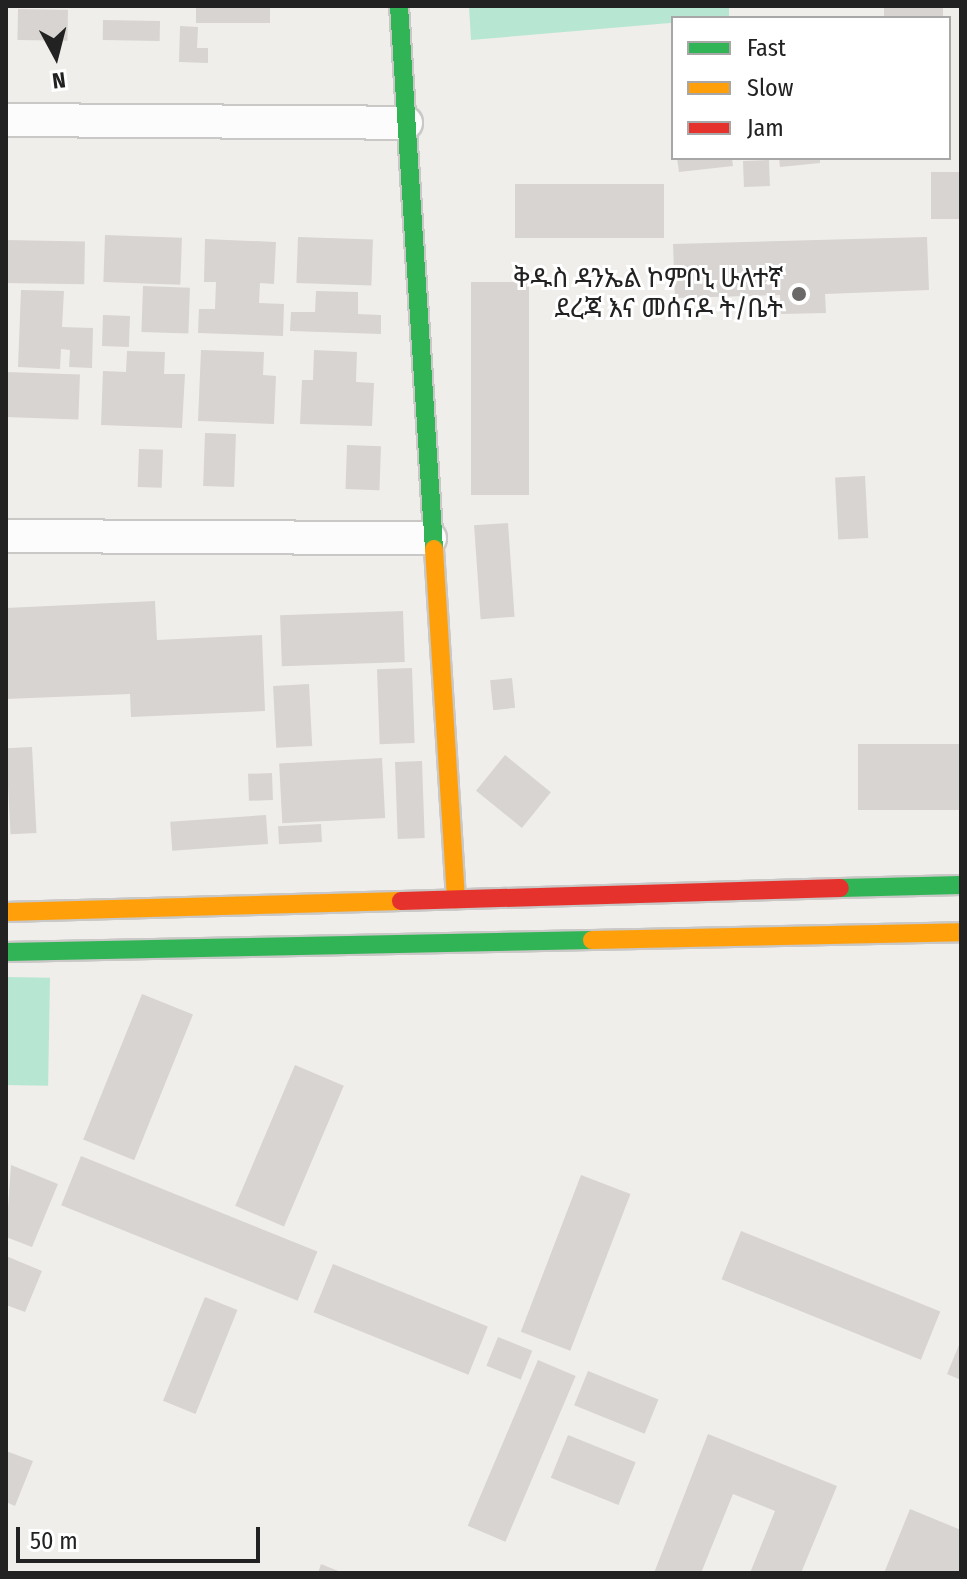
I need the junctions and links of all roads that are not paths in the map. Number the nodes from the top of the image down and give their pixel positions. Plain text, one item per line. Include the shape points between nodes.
1 (399, 6) edge
2 (6, 120) edge
3 (406, 123) junction
4 (6, 534) edge
5 (430, 538) junction
6 (961, 885) edge
7 (456, 899) junction
8 (6, 912) edge
9 (961, 932) edge
10 (6, 952) edge

1 - 3 main road
2 - 3 street
3 - 5 main road
4 - 5 street
5 - 7 main road
6 - 7 main road
7 - 8 main road
9 - 10 main road

